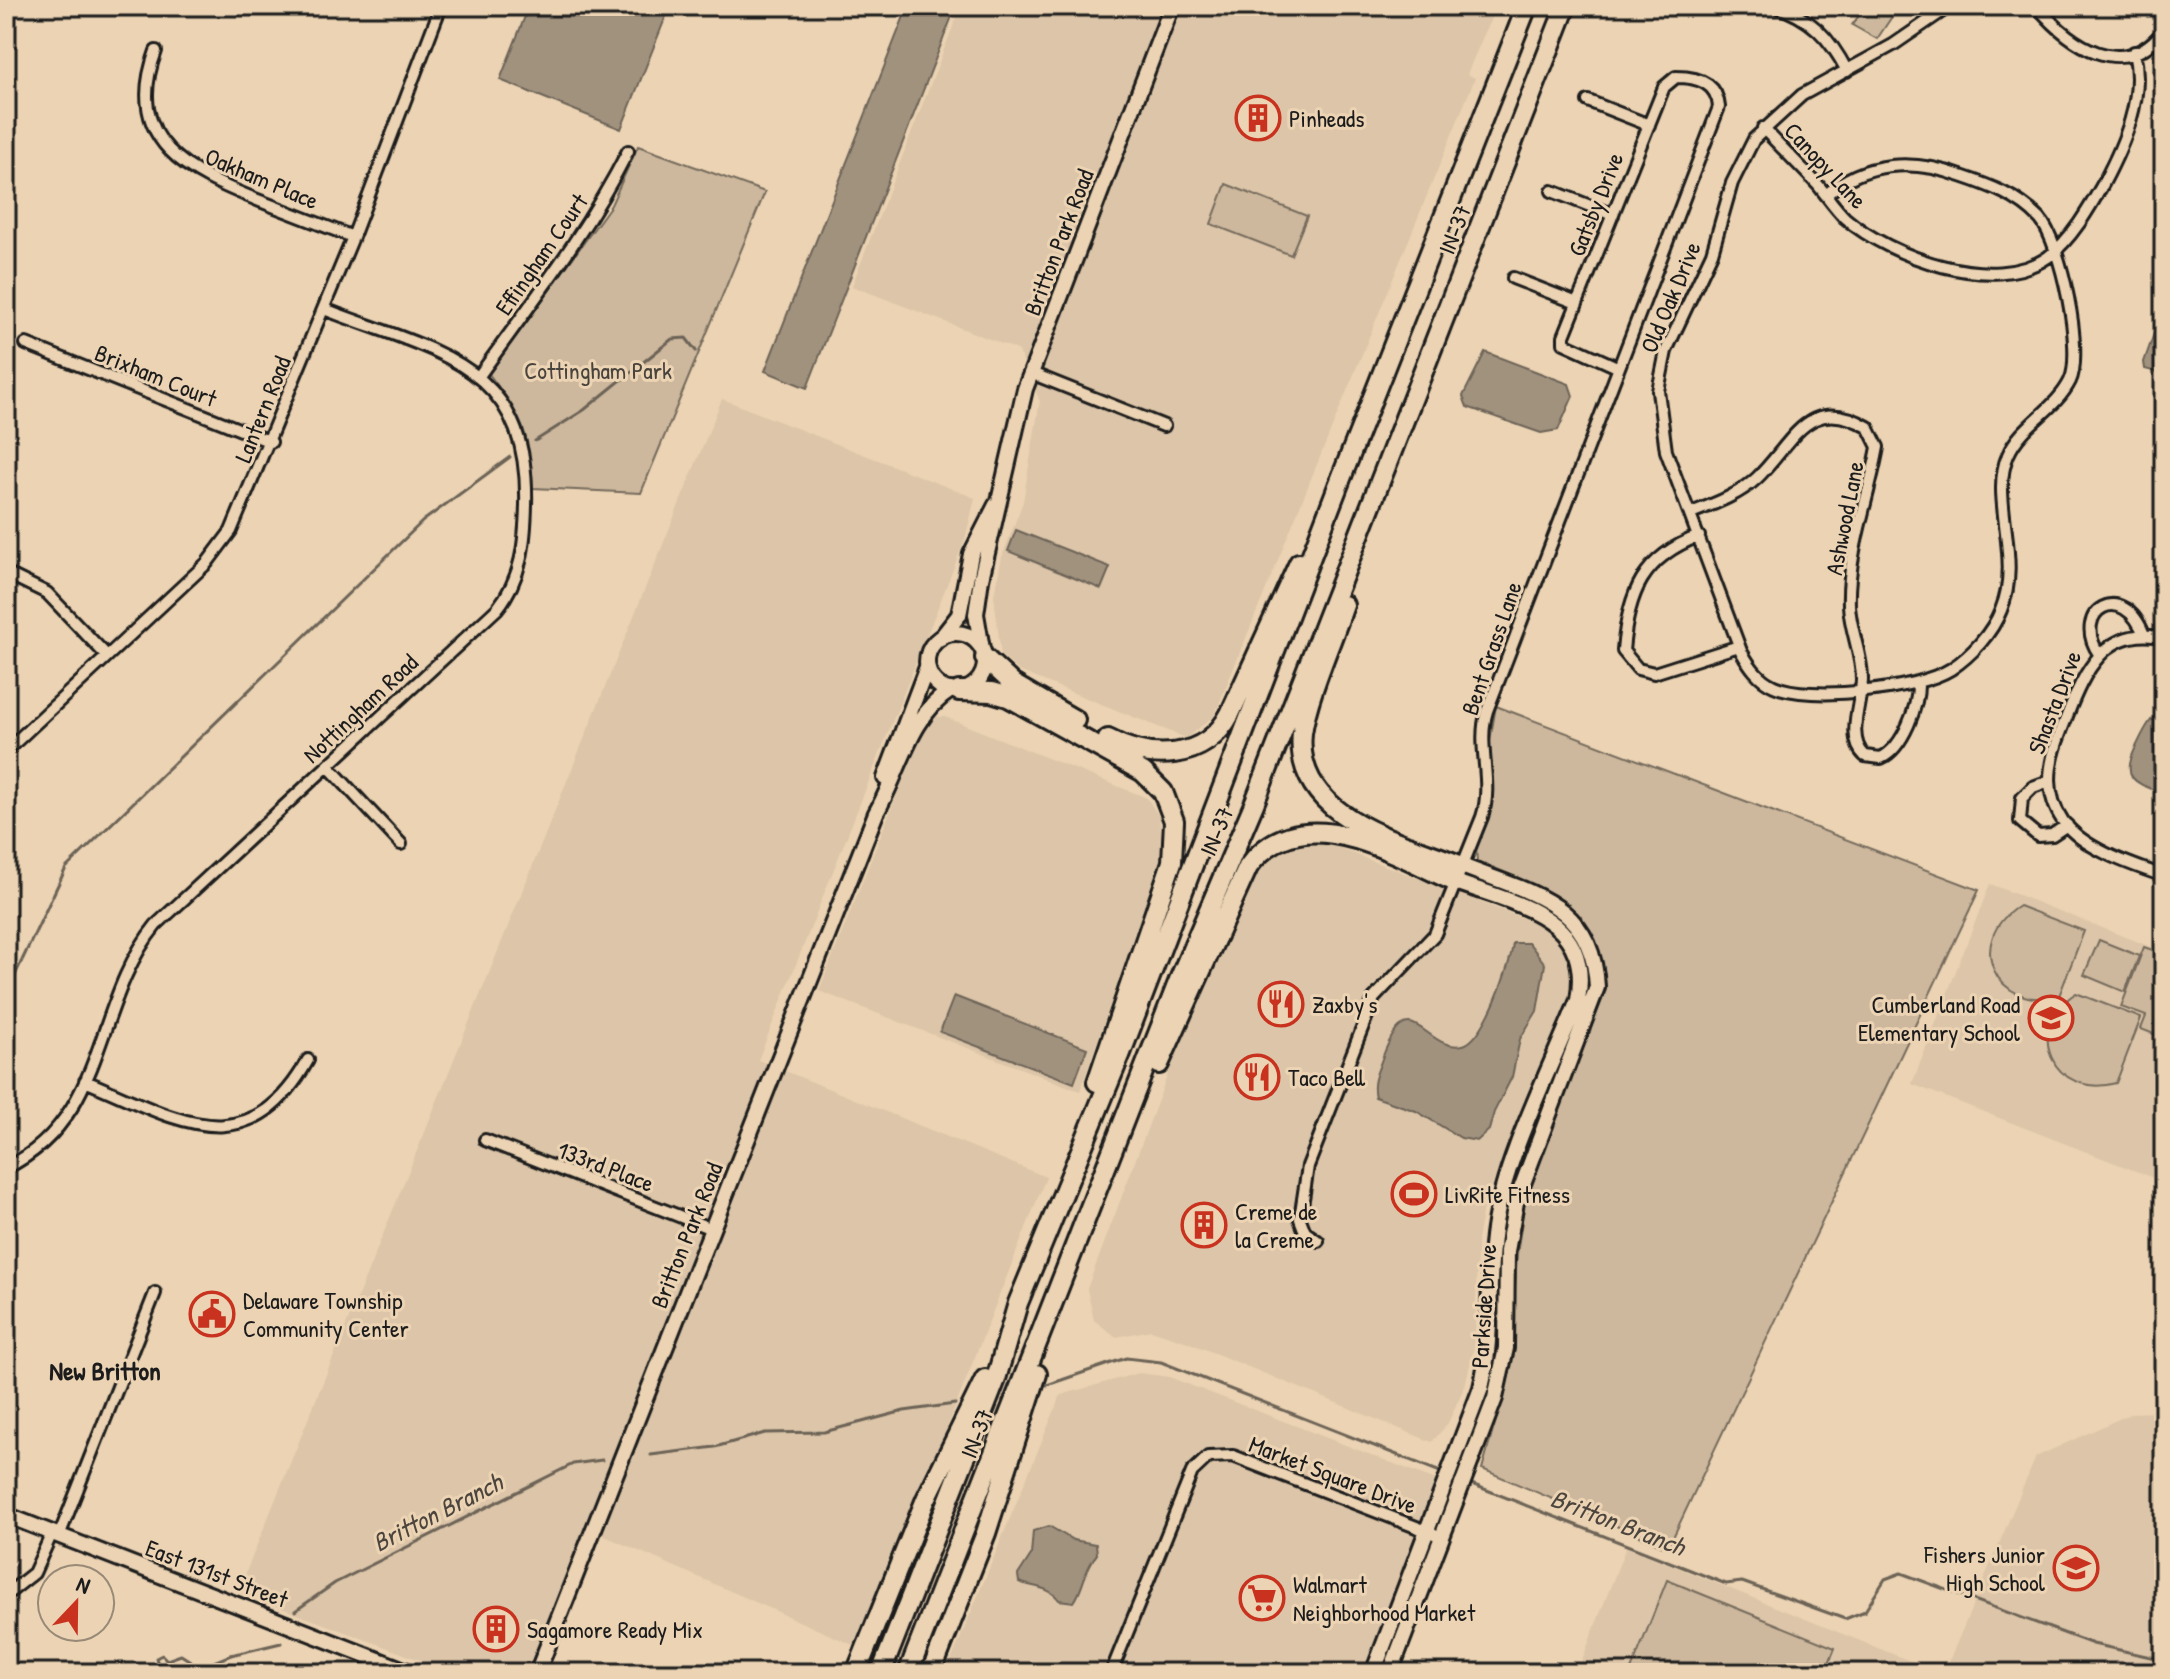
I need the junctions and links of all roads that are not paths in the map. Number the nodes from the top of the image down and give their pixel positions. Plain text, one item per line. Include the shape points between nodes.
1 (441, 6) edge
2 (1172, 6) edge
3 (1527, 6) edge
4 (1566, 6) edge
5 (1774, 6) edge
6 (2037, 6) edge
7 (1948, 7) edge
8 (2164, 30) edge
9 (156, 51) dead end
10 (2134, 52) junction
11 (1847, 71) junction
12 (1718, 96) joint
13 (1588, 101) dead end
14 (1649, 125) junction
15 (1763, 128) junction
16 (628, 151) dead end
17 (1552, 191) dead end
18 (1826, 195) junction
19 (1613, 215) junction
20 (353, 237) junction
21 (2055, 251) junction
22 (1513, 278) dead end
23 (1577, 303) junction
24 (324, 309) junction
25 (26, 344) dead end
26 (1617, 367) junction
27 (1031, 373) junction
28 (479, 376) junction
29 (1164, 426) dead end
30 (271, 442) junction
31 (1338, 486) junction
32 (1378, 489) junction
33 (1001, 498) junction
34 (1691, 513) junction
35 (1699, 536) junction
36 (6, 573) edge
37 (2144, 635) junction
38 (940, 638) junction
39 (2164, 638) edge
40 (1739, 646) junction
41 (983, 654) junction
42 (2099, 654) junction
43 (107, 656) junction
44 (927, 661) junction
45 (1918, 682) junction
46 (955, 690) junction
47 (1860, 690) junction
48 (6, 751) edge
49 (328, 766) junction
50 (2049, 781) junction
51 (876, 813) junction
52 (2067, 825) junction
53 (401, 844) dead end
54 (1459, 874) junction
55 (2164, 876) edge
56 (308, 1060) dead end
57 (85, 1081) junction
58 (485, 1140) dead end
59 (1114, 1147) junction
60 (6, 1168) edge
61 (1050, 1223) junction
62 (712, 1229) junction
63 (1318, 1241) dead end
64 (1064, 1275) junction
65 (155, 1293) dead end
66 (1018, 1303) junction
67 (1462, 1463) junction
68 (6, 1515) edge
69 (56, 1534) junction
70 (1435, 1534) junction
71 (6, 1595) edge
72 (412, 1673) edge
73 (537, 1673) edge
74 (856, 1673) edge
75 (881, 1673) edge
76 (908, 1673) edge
77 (931, 1673) edge
78 (1111, 1673) edge
79 (1373, 1673) edge
80 (1390, 1673) edge

1 - 20 street, Lantern Road
2 - 27 street, Britton Park Road
3 - 31 highway, IN-37
4 - 32 highway, IN-37
5 - 11 street via 1797,14 1825,35
6 - 10 street via 2068,40 2087,50 2107,55
7 - 11 street, Old Oak Drive
8 - 10 street via 2148,47
9 - 20 street, Oakham Place via 148,77 148,105 160,138 184,166
10 - 21 street, Canopy Lane via 2136,98 2119,152 2101,188
11 - 15 street, Old Oak Drive via 1802,95
12 - 14 street, Gatsby Drive via 1693,77 1676,77 1664,87
12 - 26 street, Bent Grass Lane via 1712,127
13 - 14 street
14 - 19 street, Gatsby Drive
15 - 18 street, Canopy Lane
15 - 34 street, Old Oak Drive via 1732,183 1712,253 1660,371 1658,413 1666,451
16 - 28 street, Effingham Court via 576,242
17 - 19 street
18 - 21 street, Canopy Lane via 1843,216 1879,242 1914,258 2008,272
18 - 21 street, Old Oak Drive via 1849,177 1883,166 1938,168 2018,200 2043,222
19 - 23 street, Gatsby Drive
20 - 24 street, Lantern Road
21 - 45 street, Old Oak Drive via 2075,339 2075,368 2063,393 2025,429 2007,456 2003,479 2011,570 2001,613 1967,656
22 - 23 street
23 - 26 street, Gatsby Drive via 1564,343
24 - 28 street, Nottingham Road via 457,362
24 - 30 street, Lantern Road
25 - 30 street, Brixham Court
26 - 54 street, Bent Grass Lane via 1484,722 1486,804
27 - 29 street
27 - 33 street, Britton Park Road
28 - 49 street, Nottingham Road via 508,409 525,453 525,539 517,573 497,609
30 - 43 street, Lantern Road via 224,542
31 - 41 highway via 1227,720 1193,748 1164,754 1130,749 1013,684
31 - 61 highway, IN-37 via 1121,1053
32 - 54 highway via 1368,535 1304,724 1303,756 1315,789 1340,814
32 - 59 highway, IN-37
33 - 38 street, Britton Park Road via 973,547 959,615
33 - 41 street, Britton Park Road via 977,605
34 - 35 street, Old Oak Drive
34 - 47 street, Ashwood Lane via 1750,484 1790,435 1811,420 1848,419 1874,433 1878,447 1850,586
35 - 40 street, Old Oak Drive
35 - 40 street via 1672,546 1649,566 1634,597 1623,651 1638,669 1654,673
36 - 43 street via 47,593
37 - 39 street
37 - 42 street via 2117,642
37 - 42 street, Shasta Drive via 2128,608 2102,608 2089,629
38 - 41 street via 968,636
38 - 44 street
40 - 47 street, Old Oak Drive via 1749,665 1774,686
41 - 46 street via 982,676 968,688
42 - 50 street, Shasta Drive via 2083,674 2052,754
43 - 48 street, Lantern Road
44 - 46 street via 933,680
44 - 51 street, Britton Park Road via 926,679 904,721
45 - 47 street, Old Oak Drive
45 - 47 street, Ashwood Lane via 1917,703 1893,751 1881,758 1865,756 1858,747
46 - 51 street, Britton Park Road via 932,702 922,717
46 - 61 highway via 1008,697 1143,772 1163,792 1174,821 1172,862
49 - 53 street
49 - 57 street, Nottingham Road via 149,933
50 - 52 street, Shasta Drive
50 - 52 street, Shasta Drive via 2022,798 2020,821 2038,836 2052,835
51 - 62 street, Britton Park Road
52 - 55 street via 2092,844
54 - 59 highway via 1328,831 1296,834 1264,850 1248,867 1139,1109
54 - 63 street, Bent Grass Lane via 1432,939 1374,998 1308,1166 1300,1219 1305,1232
54 - 67 street, Parkside Drive via 1547,918 1578,954 1581,985 1501,1194 1492,1248 1489,1352
54 - 67 street, Parkside Drive via 1549,901 1570,916 1587,939 1596,971 1595,997 1516,1202 1507,1251 1503,1367
56 - 57 street via 275,1106 224,1126 183,1120
57 - 60 street, Nottingham Road via 52,1137
58 - 62 street, 133rd Place
59 - 64 highway, IN-37
61 - 66 highway, IN-37
62 - 73 street, Britton Park Road
64 - 76 highway, IN-37
64 - 77 highway via 986,1533
65 - 69 street
66 - 74 highway via 926,1499
66 - 75 highway, IN-37 via 996,1379
67 - 70 street, Parkside Drive
68 - 69 street, East 131st Street
69 - 71 street via 34,1573
69 - 72 street, East 131st Street
70 - 78 street, Market Square Drive via 1233,1456 1208,1457 1192,1472
70 - 79 street, Parkside Drive
70 - 80 street, Parkside Drive

